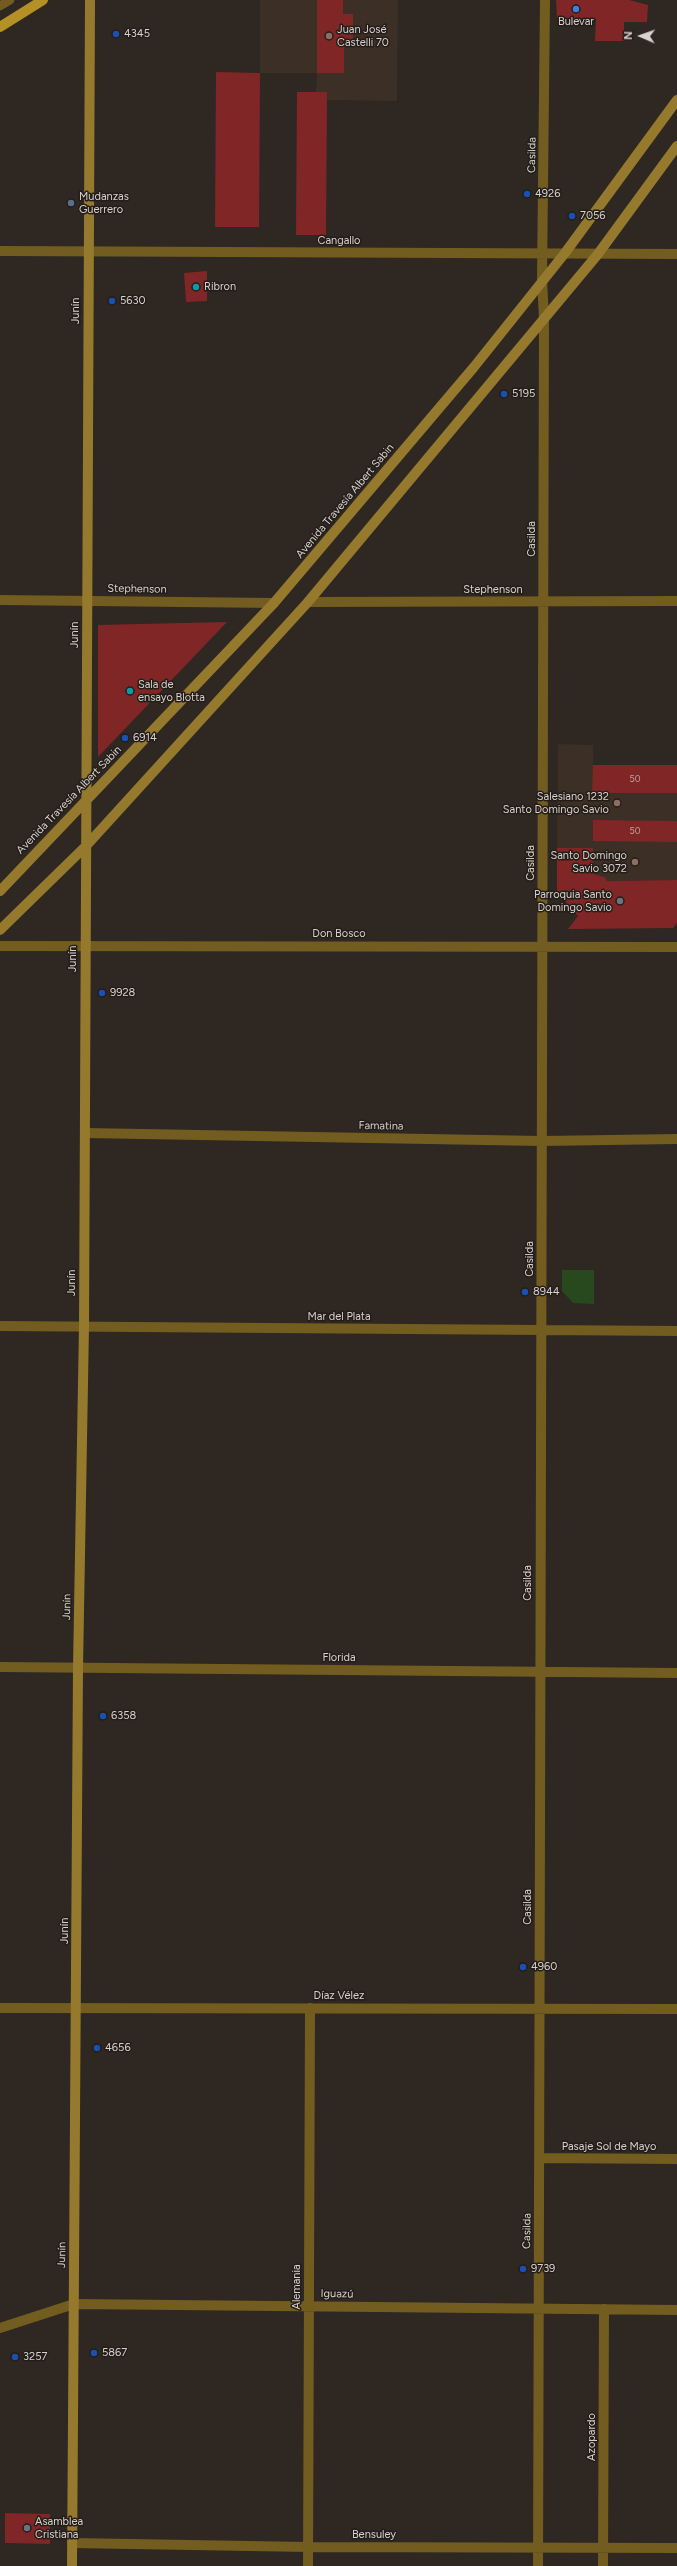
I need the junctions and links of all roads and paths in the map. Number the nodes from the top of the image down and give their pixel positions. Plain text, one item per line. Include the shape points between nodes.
1 (10, 0) edge
2 (43, 0) edge
3 (90, 0) edge
4 (545, 0) edge
5 (0, 6) edge
6 (0, 27) edge
7 (677, 100) edge
8 (677, 146) edge
9 (0, 251) edge
10 (89, 252) junction
11 (543, 253) junction
12 (565, 254) junction
13 (598, 254) junction
14 (677, 254) edge
15 (542, 279) junction
16 (544, 318) junction
17 (0, 600) edge
18 (87, 601) junction
19 (677, 601) edge
20 (308, 602) junction
21 (544, 602) junction
22 (274, 603) junction
23 (86, 800) junction
24 (86, 846) junction
25 (0, 891) edge
26 (0, 930) edge
27 (0, 946) edge
28 (86, 946) junction
29 (542, 947) junction
30 (677, 947) edge
31 (85, 1133) junction
32 (677, 1139) edge
33 (542, 1141) junction
34 (0, 1326) edge
35 (84, 1326) junction
36 (542, 1330) junction
37 (677, 1331) edge
38 (0, 1668) edge
39 (78, 1668) junction
40 (539, 1672) junction
41 (677, 1673) edge
42 (0, 2008) edge
43 (77, 2008) junction
44 (310, 2008) junction
45 (540, 2009) junction
46 (677, 2009) edge
47 (540, 2158) junction
48 (677, 2159) edge
49 (74, 2304) junction
50 (309, 2306) junction
51 (539, 2308) junction
52 (604, 2309) junction
53 (677, 2310) edge
54 (0, 2328) edge
55 (72, 2543) junction
56 (308, 2547) junction
57 (604, 2547) junction
58 (538, 2548) junction
59 (677, 2548) edge
60 (72, 2566) edge
61 (308, 2566) edge
62 (538, 2566) edge
63 (603, 2566) edge

1 - 5 lane
2 - 6 main road
3 - 10 main road, Junín
4 - 11 street, Casilda
7 - 12 main road, Avenida Travesía Albert Sabin
8 - 13 main road
9 - 10 street, Cangallo
10 - 11 street, Cangallo
10 - 18 main road, Junín
11 - 12 street, Cangallo
11 - 15 street, Casilda
12 - 13 street, Cangallo
12 - 15 main road, Avenida Travesía Albert Sabin
13 - 14 street, Cangallo
13 - 16 main road
15 - 16 street, Casilda
15 - 22 main road, Avenida Travesía Albert Sabin via 474,367
16 - 20 main road
16 - 21 street, Casilda
17 - 18 street, Stephenson
18 - 22 street, Stephenson
18 - 23 main road, Junín
19 - 21 street, Stephenson
20 - 21 street, Stephenson
20 - 24 main road
21 - 29 street, Casilda
22 - 23 main road, Avenida Travesía Albert Sabin
23 - 24 main road, Junín
23 - 25 main road, Avenida Travesía Albert Sabin
24 - 26 main road
24 - 28 main road, Junín
27 - 28 street, Don Bosco
28 - 29 street, Don Bosco
28 - 31 main road, Junín
29 - 30 street, Don Bosco
29 - 33 street, Casilda
31 - 33 street, Famatina
31 - 35 main road, Junín
32 - 33 street, Famatina
33 - 36 street, Casilda
34 - 35 street, Mar del Plata
35 - 36 street, Mar del Plata
35 - 39 main road, Junín
36 - 37 street, Mar del Plata
36 - 40 street, Casilda
38 - 39 street, Florida
39 - 40 street, Florida
39 - 43 main road, Junín
40 - 41 street, Florida
40 - 45 street, Casilda
42 - 43 street, Díaz Vélez
43 - 44 street, Díaz Vélez
43 - 49 main road, Junín
44 - 45 street, Díaz Vélez
44 - 50 street, Alemania
45 - 46 street, Díaz Vélez
45 - 47 street, Casilda
47 - 48 street, Pasaje Sol de Mayo
47 - 51 street, Casilda
49 - 50 street, Iguazú
49 - 54 street, Iguazú
49 - 55 main road, Junín
50 - 51 street, Iguazú
50 - 56 street, Alemania
51 - 52 street, Iguazú
51 - 58 street, Casilda
52 - 53 street, Iguazú
52 - 57 street, Azopardo
55 - 56 street, Bensuley
55 - 60 main road, Junín
56 - 58 street, Bensuley
56 - 61 street, Alemania
57 - 58 street, Bensuley
57 - 59 street, Bensuley
57 - 63 street, Azopardo
58 - 62 street, Casilda

